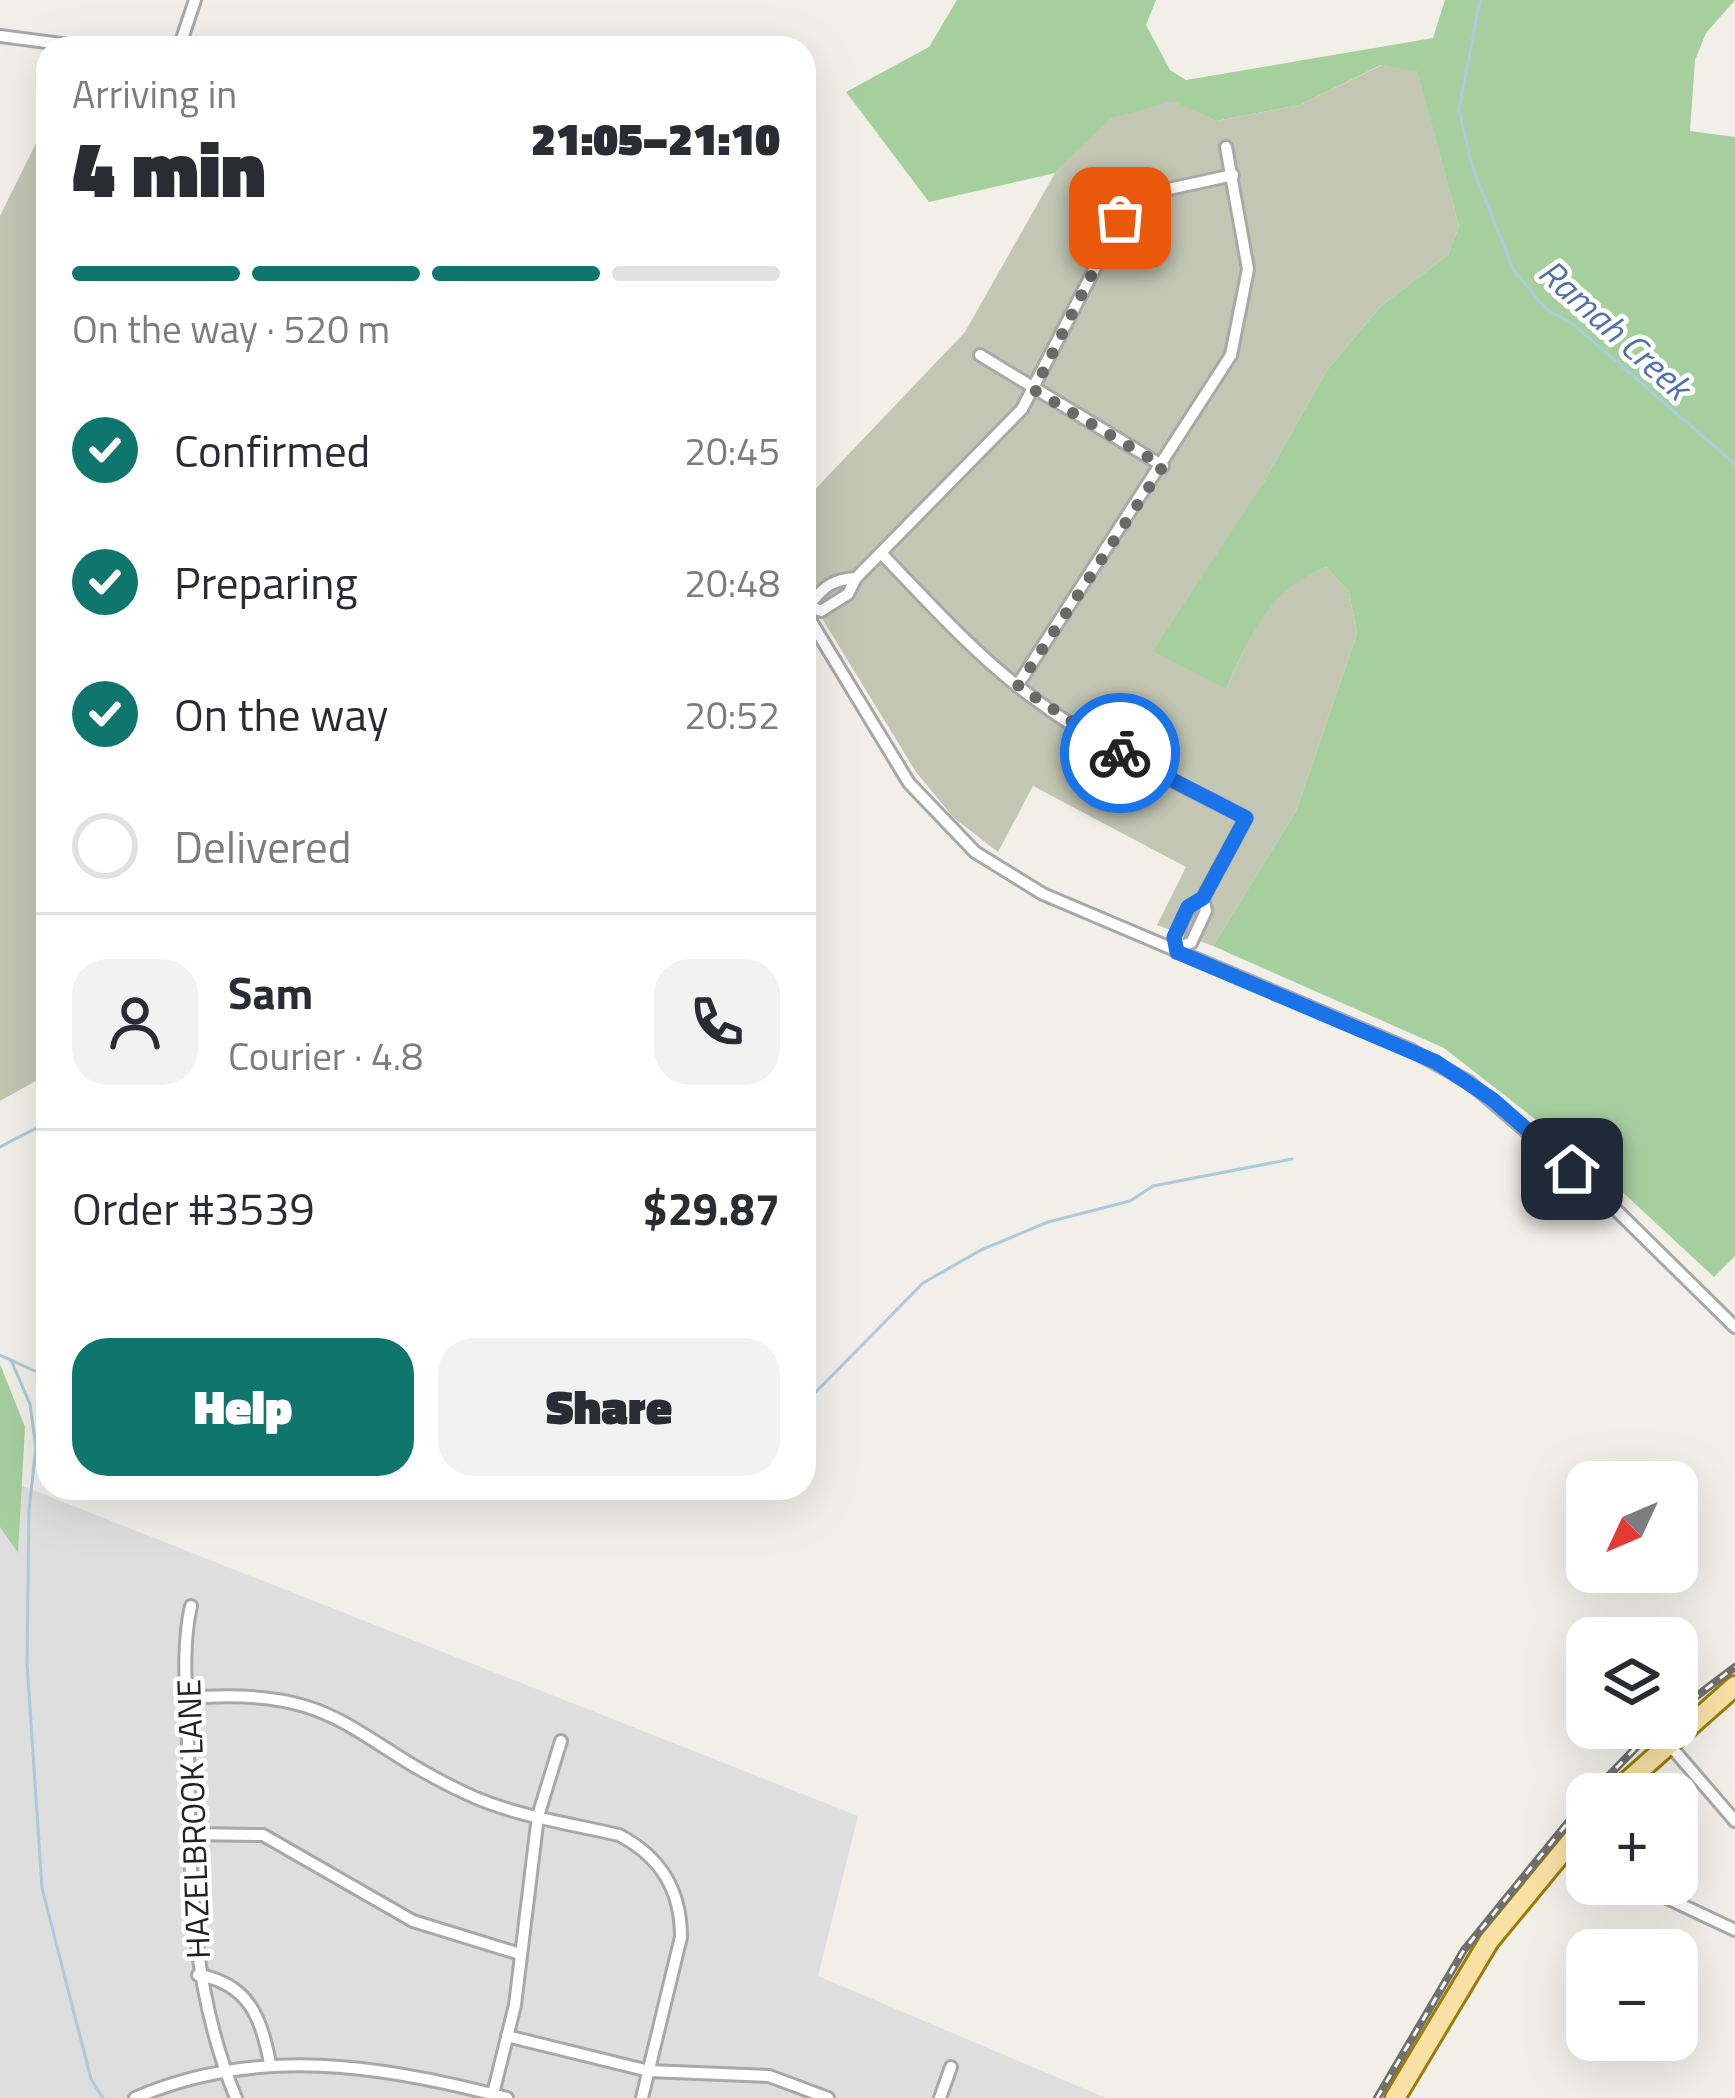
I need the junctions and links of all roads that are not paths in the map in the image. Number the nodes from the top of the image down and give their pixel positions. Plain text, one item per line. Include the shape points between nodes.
1 (195, 0) edge
2 (0, 36) edge
3 (183, 36) edge
4 (36, 41) edge
5 (1226, 147) dead end
6 (1233, 175) junction
7 (980, 355) dead end
8 (1034, 390) junction
9 (1163, 466) junction
10 (880, 553) junction
11 (816, 610) edge
12 (816, 627) edge
13 (1018, 686) junction
14 (1178, 949) junction
15 (1735, 1328) edge
16 (191, 1606) dead end
17 (1735, 1686) edge
18 (187, 1698) junction
19 (1698, 1716) edge
20 (561, 1741) dead end
21 (1660, 1749) edge
22 (1673, 1749) edge
23 (1635, 1773) edge
24 (538, 1816) junction
25 (1735, 1821) edge
26 (190, 1834) junction
27 (1566, 1845) edge
28 (1562, 1849) junction
29 (1566, 1851) edge
30 (1682, 1905) edge
31 (1735, 1930) edge
32 (520, 1954) junction
33 (198, 1975) junction
34 (507, 2036) junction
35 (270, 2064) junction
36 (951, 2067) dead end
37 (225, 2072) junction
38 (649, 2072) junction
39 (790, 2091) edge
40 (493, 2096) edge
41 (135, 2098) edge
42 (236, 2098) edge
43 (507, 2098) edge
44 (642, 2098) edge
45 (828, 2098) edge
46 (940, 2098) edge
47 (1395, 2098) edge

1 - 3 street
2 - 4 street
5 - 6 street
6 - 8 street via 1155,192 1124,212
6 - 9 street via 1248,269 1242,322 1226,368
7 - 8 street
8 - 9 street
8 - 10 street via 1007,429
9 - 13 street
10 - 11 street via 848,594
10 - 13 street
12 - 14 street via 884,747 951,832 1030,888
13 - 14 street via 1097,740 1246,818 1203,898 1206,911 1191,943
14 - 15 street via 1469,1082 1604,1198
16 - 18 street, HAZELBROOK LANE
17 - 19 main road
18 - 24 street via 272,1696 323,1709 472,1796
18 - 26 street, HAZELBROOK LANE
20 - 24 street
21 - 23 main road
22 - 25 street
24 - 32 street
24 - 38 street via 640,1846 677,1895 681,1937
26 - 32 street via 263,1835 413,1921
26 - 33 street, HAZELBROOK LANE
27 - 28 main road
28 - 29 street
28 - 47 main road via 1489,1941
30 - 31 street
32 - 34 street
33 - 35 street via 243,1994 258,2013
33 - 37 street, HAZELBROOK LANE
34 - 38 street
34 - 40 street
35 - 37 street
35 - 40 street via 347,2066
36 - 46 street
37 - 41 street
37 - 42 street, HAZELBROOK LANE
38 - 39 street via 770,2076
38 - 44 street
39 - 45 street
40 - 43 street

